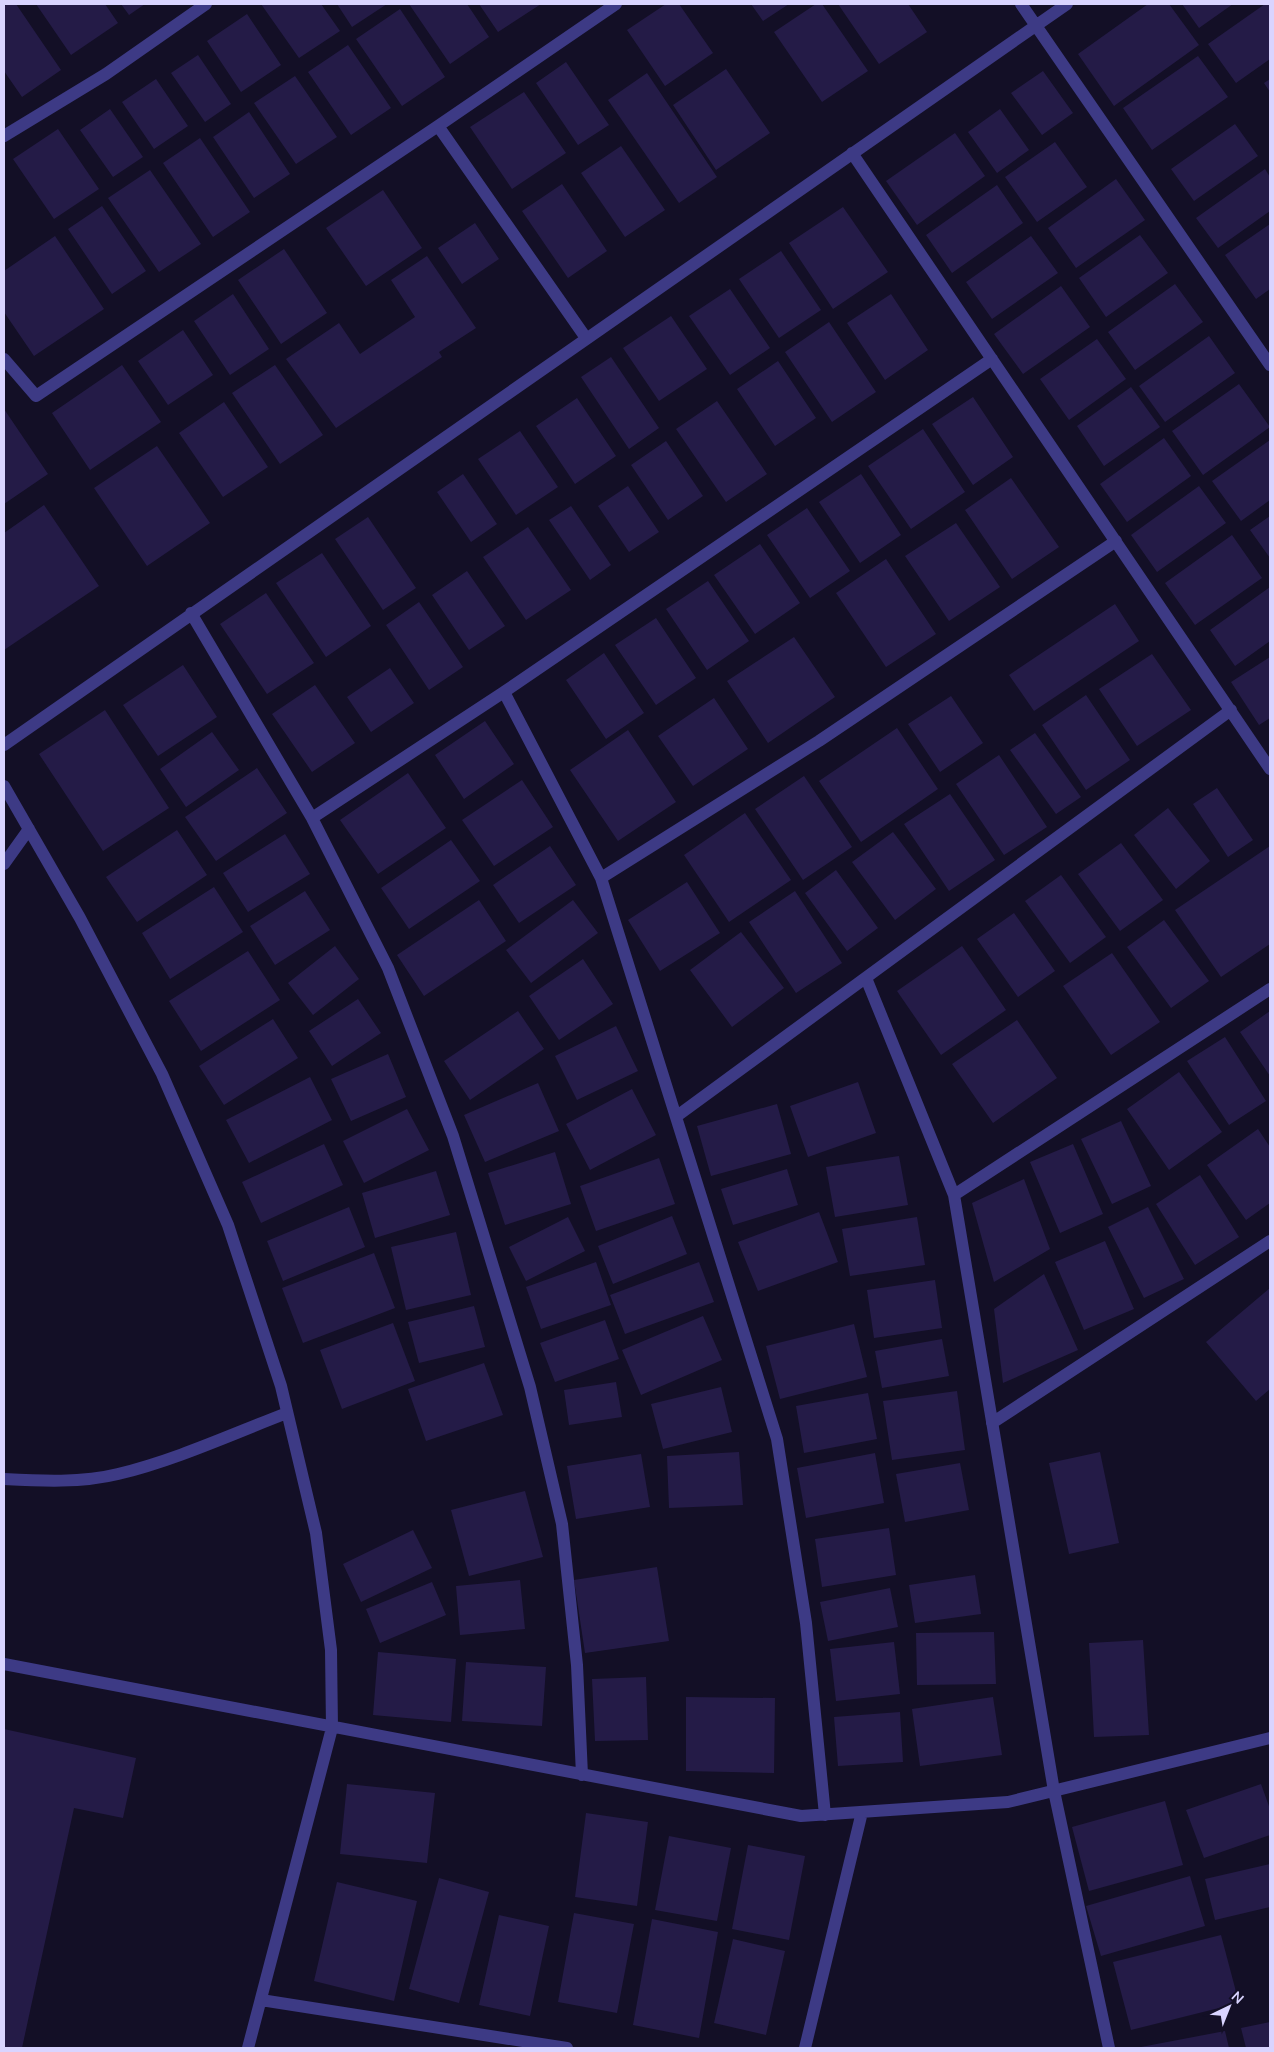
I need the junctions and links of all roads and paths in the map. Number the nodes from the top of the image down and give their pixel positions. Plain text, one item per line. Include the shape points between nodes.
1 (206, 4) edge
2 (616, 4) edge
3 (1021, 4) edge
4 (1067, 4) edge
5 (1036, 26) junction
6 (438, 126) junction
7 (4, 136) edge
8 (852, 153) junction
9 (586, 338) junction
10 (4, 359) edge
11 (992, 359) junction
12 (1270, 365) edge
13 (1116, 541) junction
14 (191, 613) junction
15 (504, 692) junction
16 (1231, 710) junction
17 (4, 745) edge
18 (1270, 769) edge
19 (4, 786) edge
20 (312, 818) junction
21 (28, 829) junction
22 (4, 864) edge
23 (601, 878) junction
24 (866, 978) junction
25 (1270, 989) edge
26 (677, 1116) junction
27 (954, 1195) junction
28 (1270, 1241) edge
29 (287, 1413) junction
30 (992, 1423) junction
31 (4, 1479) edge
32 (4, 1664) edge
33 (332, 1728) junction
34 (1270, 1738) edge
35 (582, 1776) junction
36 (1054, 1791) junction
37 (862, 1812) junction
38 (825, 1815) junction
39 (261, 2000) junction
40 (248, 2048) edge
41 (567, 2048) edge
42 (805, 2048) edge
43 (1109, 2048) edge

1 - 7 street via 106,74
2 - 6 street
3 - 5 street
4 - 5 street
5 - 8 street
5 - 12 street
6 - 9 street
6 - 10 street via 36,396
8 - 9 street
8 - 11 street
9 - 14 street
11 - 13 street
11 - 15 street
13 - 16 street
13 - 23 street via 819,741
14 - 17 street
14 - 20 street
15 - 20 street
15 - 23 street
16 - 18 street
16 - 24 street
19 - 21 street
20 - 35 street via 388,968 453,1136 530,1387 562,1524 577,1665
21 - 22 street
21 - 29 street via 80,918 162,1074 228,1225
23 - 26 street
24 - 26 street
24 - 27 street
25 - 27 street
26 - 38 street via 777,1439 806,1623
27 - 30 street
28 - 30 street
29 - 31 street via 117,1475 84,1479
29 - 33 street via 316,1533 331,1650
30 - 36 street
32 - 33 street
33 - 35 street
33 - 39 street
34 - 36 street
35 - 38 street via 801,1816
36 - 37 street via 1008,1802
36 - 43 street
37 - 38 street
37 - 42 street
39 - 40 street
39 - 41 street

